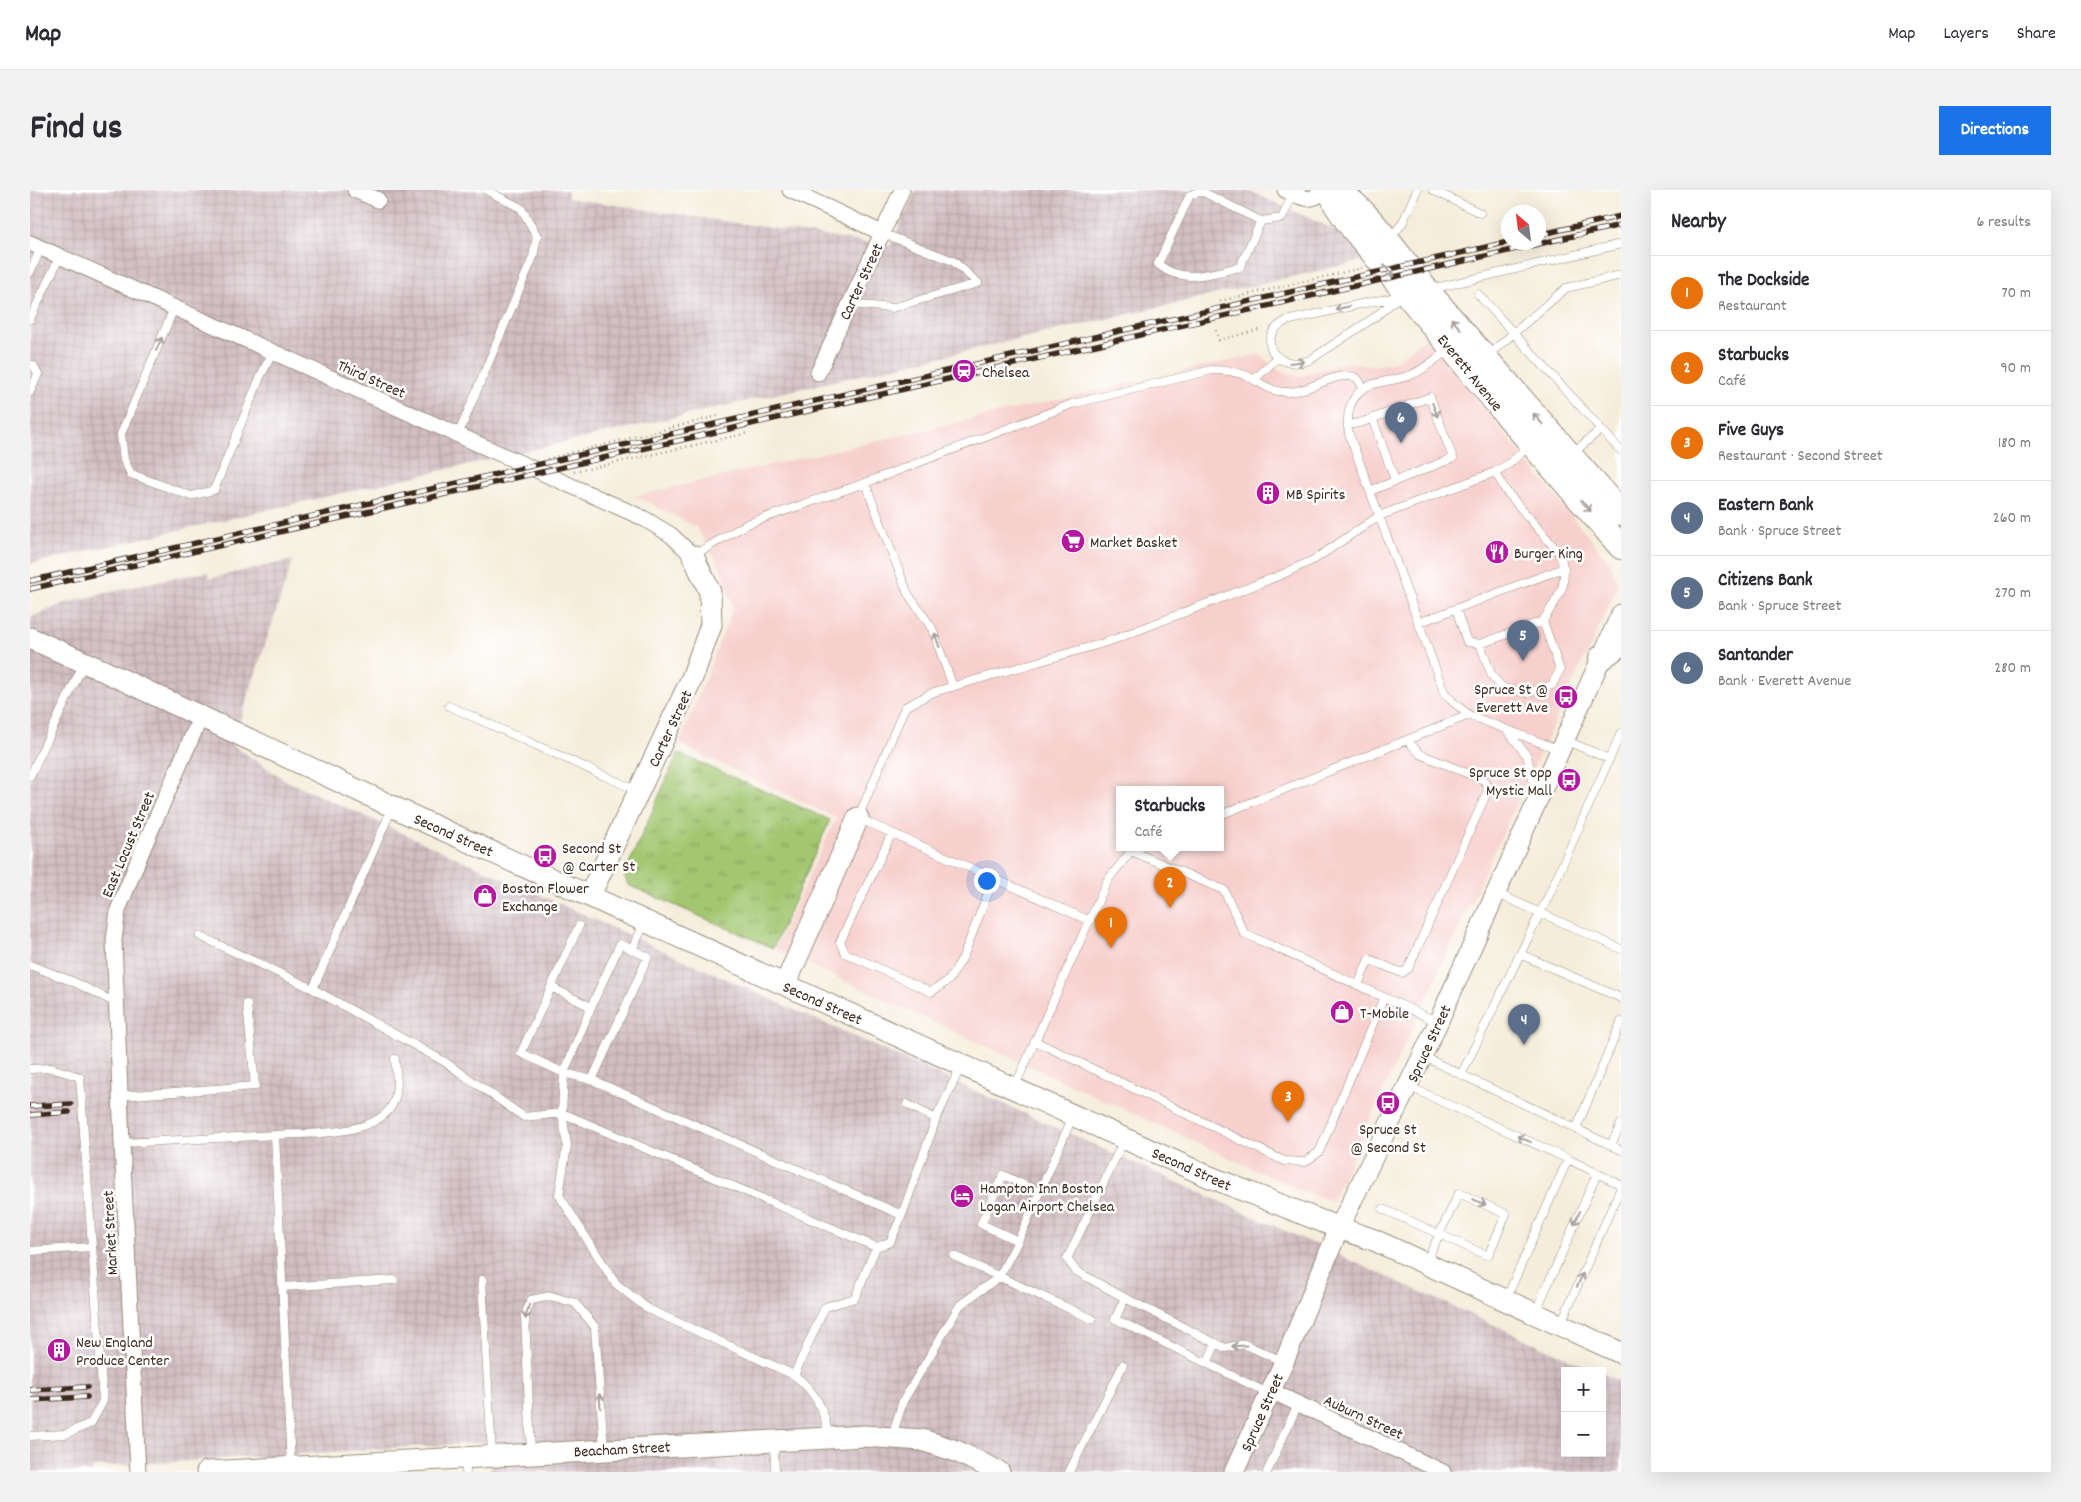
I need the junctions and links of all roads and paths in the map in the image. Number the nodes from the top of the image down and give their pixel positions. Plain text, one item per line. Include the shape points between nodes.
1 (355, 190) edge
2 (486, 190) edge
3 (790, 190) edge
4 (902, 190) edge
5 (1326, 190) edge
6 (1330, 190) edge
7 (1336, 190) edge
8 (1416, 190) edge
9 (1432, 190) edge
10 (1289, 192) edge
11 (378, 200) dead end
12 (1480, 213) dead end
13 (1261, 221) junction
14 (1349, 224) junction
15 (882, 233) junction
16 (1381, 242) junction
17 (1621, 244) edge
18 (36, 245) edge
19 (60, 256) junction
20 (1365, 268) dead end
21 (30, 272) edge
22 (1621, 276) edge
23 (1411, 294) junction
24 (1478, 294) dead end
25 (1220, 301) dead end
26 (850, 304) junction
27 (174, 308) junction
28 (30, 319) edge
29 (1265, 326) dead end
30 (1216, 330) dead end
31 (1513, 333) junction
32 (1451, 348) junction
33 (273, 352) junction
34 (1278, 357) junction
35 (1485, 357) junction
36 (30, 364) edge
37 (818, 373) dead end
38 (1254, 380) junction
39 (1363, 387) junction
40 (30, 392) edge
41 (718, 416) dead end
42 (1372, 418) junction
43 (1348, 425) junction
44 (1600, 430) junction
45 (748, 434) dead end
46 (458, 436) junction
47 (1532, 444) junction
48 (1621, 451) edge
49 (1562, 462) junction
50 (523, 465) junction
51 (1495, 472) junction
52 (550, 477) junction
53 (1396, 480) junction
54 (865, 483) junction
55 (1370, 491) junction
56 (1621, 513) edge
57 (1379, 516) junction
58 (1621, 547) edge
59 (693, 556) junction
60 (1564, 568) junction
61 (1456, 609) junction
62 (1621, 614) edge
63 (1542, 621) junction
64 (1418, 623) junction
65 (30, 638) edge
66 (1621, 643) edge
67 (1480, 644) junction
68 (1601, 658) junction
69 (84, 662) junction
70 (952, 686) junction
71 (449, 706) dead end
72 (1469, 715) junction
73 (201, 716) junction
74 (1507, 730) junction
75 (1621, 733) edge
76 (1407, 740) junction
77 (1563, 746) junction
78 (1609, 759) junction
79 (30, 776) edge
80 (640, 792) junction
81 (1538, 801) junction
82 (392, 806) junction
83 (1224, 813) edge
84 (858, 818) junction
85 (892, 833) junction
86 (1131, 851) joint
87 (994, 878) junction
88 (1496, 893) junction
89 (590, 895) junction
90 (1540, 913) junction
91 (646, 920) junction
92 (1090, 921) junction
93 (579, 926) dead end
94 (200, 936) dead end
95 (1621, 949) edge
96 (632, 950) junction
97 (1520, 954) junction
98 (30, 965) edge
99 (785, 985) junction
100 (1358, 985) junction
101 (551, 987) junction
102 (313, 989) junction
103 (116, 997) junction
104 (1384, 997) junction
105 (1621, 998) edge
106 (247, 1004) dead end
107 (591, 1006) junction
108 (1438, 1022) junction
109 (1621, 1022) edge
110 (1035, 1041) junction
111 (1422, 1056) junction
112 (396, 1059) dead end
113 (962, 1064) junction
114 (30, 1069) edge
115 (564, 1073) junction
116 (1461, 1075) junction
117 (592, 1080) junction
118 (1408, 1086) junction
119 (1014, 1088) junction
120 (120, 1096) junction
121 (907, 1104) dead end
122 (562, 1113) junction
123 (1074, 1114) junction
124 (936, 1119) junction
125 (1621, 1124) edge
126 (1576, 1129) junction
127 (275, 1135) junction
128 (1125, 1138) junction
129 (122, 1143) junction
130 (1611, 1145) junction
131 (1621, 1150) edge
132 (1568, 1159) junction
133 (1597, 1174) junction
134 (1621, 1186) edge
135 (1039, 1192) junction
136 (1383, 1209) dead end
137 (902, 1215) junction
138 (1340, 1228) junction
139 (1440, 1233) junction
140 (1018, 1241) junction
141 (92, 1247) junction
142 (876, 1247) junction
143 (30, 1251) edge
144 (954, 1256) dead end
145 (1426, 1263) junction
146 (999, 1277) junction
147 (394, 1280) dead end
148 (482, 1280) dead end
149 (282, 1287) junction
150 (1125, 1298) junction
151 (1505, 1300) junction
152 (1535, 1313) junction
153 (1092, 1319) dead end
154 (1560, 1325) junction
155 (1216, 1343) junction
156 (1621, 1353) edge
157 (1284, 1362) junction
158 (1207, 1363) junction
159 (1122, 1365) dead end
160 (794, 1375) junction
161 (1270, 1393) junction
162 (1298, 1404) junction
163 (30, 1436) edge
164 (892, 1436) junction
165 (828, 1437) junction
166 (774, 1440) junction
167 (604, 1449) junction
168 (531, 1453) junction
169 (492, 1455) junction
170 (466, 1464) edge
171 (291, 1466) junction
172 (975, 1466) edge
173 (1070, 1470) edge
174 (138, 1472) edge
175 (208, 1472) edge
176 (775, 1472) edge
177 (1000, 1472) edge
178 (1079, 1472) edge
179 (1234, 1472) edge
180 (1267, 1472) edge
181 (1443, 1472) edge

1 - 11 street
2 - 46 lane via 520,208 537,236 533,257
3 - 15 street
4 - 15 street, Carter Street
5 - 10 street via 1312,199
6 - 14 main road, Everett Avenue
7 - 16 main road, Everett Avenue via 1351,201
8 - 16 lane via 1400,228
9 - 12 lane
10 - 13 lane via 1282,218
13 - 13 lane via 1201,191 1190,195 1158,264 1188,278 1240,267
14 - 16 lane
14 -> 23 main road, Everett Avenue
15 - 26 street, Carter Street
15 - 26 lane via 953,261 978,284 892,308
16 - 23 main road, Everett Avenue
17 - 23 lane
18 - 19 street, Third Street
18 - 21 lane
19 - 27 street, Third Street
19 - 28 lane
20 - 25 path
22 - 31 lane via 1566,288
23 - 32 main road, Everett Avenue
34 -> 23 lane via 1294,364 1310,360
23 -> 34 lane via 1292,319 1274,330 1270,343
35 -> 23 main road, Everett Avenue
24 - 31 lane
26 - 37 street, Carter Street
27 - 33 street, Third Street
33 -> 27 lane via 214,490 191,496 131,474 124,460 121,434
29 - 30 path via 1262,330 1219,340
31 - 35 lane
31 - 44 lane
32 - 39 lane via 1412,374
32 - 47 main road, Everett Avenue
33 - 46 street, Third Street
34 - 38 lane
49 -> 35 main road, Everett Avenue
36 - 40 lane via 38,374
38 - 39 lane via 1274,390 1291,392 1349,376 1357,378
38 - 54 lane via 1234,372 1212,370 1079,402
39 - 43 lane via 1354,399
41 - 50 path
42 - 43 lane
42 - 53 lane
42 -> 53 lane via 1430,397 1453,458
43 - 55 lane
44 - 48 lane
44 - 49 lane
45 - 52 path
46 - 50 street, Third Street
47 - 49 main road, Everett Avenue
47 - 51 lane
49 - 56 main road, Everett Avenue
49 -> 58 main road, Everett Avenue
50 - 52 street, Third Street
51 - 57 lane
51 - 60 lane via 1506,491 1560,554
52 - 59 street, Third Street via 643,518 671,535
53 - 55 lane
54 - 59 lane via 747,524
70 -> 54 lane via 932,628 908,594
55 - 57 lane
57 - 64 lane
57 - 70 lane via 1315,559 1281,575 1134,633
59 - 80 main road, Carter Street via 710,592 711,626 692,678
60 - 61 lane
60 - 63 lane via 1565,584
61 - 64 lane
61 - 67 lane via 1467,642
62 - 68 street, Spruce Street
63 - 67 lane
63 - 67 lane via 1560,670 1552,685 1528,693 1504,688 1492,676
64 - 72 lane via 1444,692
65 - 69 main road, Second Street
66 - 68 main road
68 - 77 street, Spruce Street
69 - 73 main road, Second Street
69 - 79 lane
70 - 84 lane via 906,707
71 - 80 lane
72 - 74 lane
72 - 76 lane
73 - 82 main road, Second Street
73 - 103 street, East Locust Street via 118,910 114,940
74 - 77 lane
74 - 81 lane via 1526,756
75 - 78 lane
76 - 83 lane
76 - 100 lane via 1420,754 1484,780 1489,788 1408,969 1402,973 1369,959
77 - 78 lane
77 - 81 street, Spruce Street
78 - 90 lane
80 - 89 main road, Carter Street
81 - 88 street, Spruce Street
82 - 89 main road, Second Street
82 - 102 lane
84 - 85 lane
84 - 99 main road
85 - 87 lane
85 - 87 lane via 840,942 844,953 931,992 949,980 963,957
86 - 92 lane via 1107,881
86 - 100 lane via 1224,890 1244,933
87 - 92 lane
88 - 90 lane
88 - 108 street, Spruce Street
89 - 91 main road, Second Street
90 - 95 lane
90 - 97 lane
91 - 96 lane
91 - 99 main road, Second Street
92 - 110 lane
93 - 101 lane
94 - 102 lane
96 - 107 lane via 620,944
96 - 117 lane via 648,957
97 - 105 lane
97 - 116 lane
98 - 103 lane
99 - 113 main road, Second Street
100 - 104 lane
101 - 107 lane
101 - 115 lane via 521,1053
102 - 122 lane via 445,1062 524,1117
103 - 120 street, Market Street
104 - 108 lane
104 - 110 lane via 1319,1152 1305,1162 1284,1161
106 - 120 lane via 255,1086
107 - 115 lane
108 - 111 street, Spruce Street
109 - 126 lane
110 - 119 lane
111 - 116 lane
111 - 118 street, Spruce Street
112 - 127 lane via 395,1098 388,1111 374,1121 341,1131
113 - 119 main road, Second Street
113 - 124 lane
114 - 141 lane via 51,1068 80,1078
115 - 117 lane
115 - 122 lane
116 - 126 lane
117 - 137 lane
132 -> 118 lane
118 - 138 street, Spruce Street
119 - 123 main road, Second Street
120 - 129 street, Market Street
121 - 124 lane
122 - 142 lane
122 - 160 lane via 567,1145 559,1195 615,1283 648,1309
123 - 128 main road, Second Street
123 - 135 lane
124 - 137 lane
125 - 130 lane
126 - 130 lane
127 - 129 lane
127 - 149 lane
128 - 138 main road, Second Street via 1205,1175
128 - 150 lane via 1067,1259 1076,1271
129 - 174 street, Market Street
130 - 131 lane
132 - 133 lane
132 - 151 lane
133 - 134 lane
133 -> 152 lane
154 -> 134 lane
135 - 140 lane
135 - 140 lane via 1003,1175 981,1224
136 - 139 lane
137 - 142 lane via 890,1242
138 - 145 main road, Second Street
138 - 157 street, Spruce Street
139 -> 139 lane via 1460,1193 1506,1214 1488,1256
139 - 145 lane
140 - 146 lane
141 - 143 lane
141 - 163 lane via 103,1401 91,1424 66,1434
142 - 160 lane via 855,1298 825,1307
144 - 146 lane
145 - 151 main road, Second Street
146 - 153 lane
146 - 164 lane via 960,1305 903,1401
147 - 149 lane
148 - 169 lane
149 - 171 lane
150 - 155 lane
150 - 158 lane via 1115,1319
151 - 152 main road, Second Street
152 - 154 main road, Second Street
154 - 156 main road, Second Street
157 -> 155 lane via 1244,1344 1225,1348
155 - 158 lane
157 - 161 street, Spruce Street
158 - 161 lane
159 - 173 lane
160 - 165 lane via 818,1402 826,1420
161 - 162 street, Auburn Street
161 - 179 street, Spruce Street
162 - 180 lane
162 - 181 street, Auburn Street
164 - 165 main road, Beacham Street
164 - 172 main road, Beacham Street via 922,1440 956,1451
165 - 166 main road, Beacham Street
166 - 167 main road, Beacham Street
166 - 176 lane
167 - 168 main road, Beacham Street
167 -> 168 lane via 595,1326 575,1303 551,1296 531,1300 525,1315
168 - 169 main road, Beacham Street
169 - 170 main road, Beacham Street
170 - 171 main road, Beacham Street
171 - 175 main road, Beacham Street
172 - 177 main road, Beacham Street
173 - 178 lane

